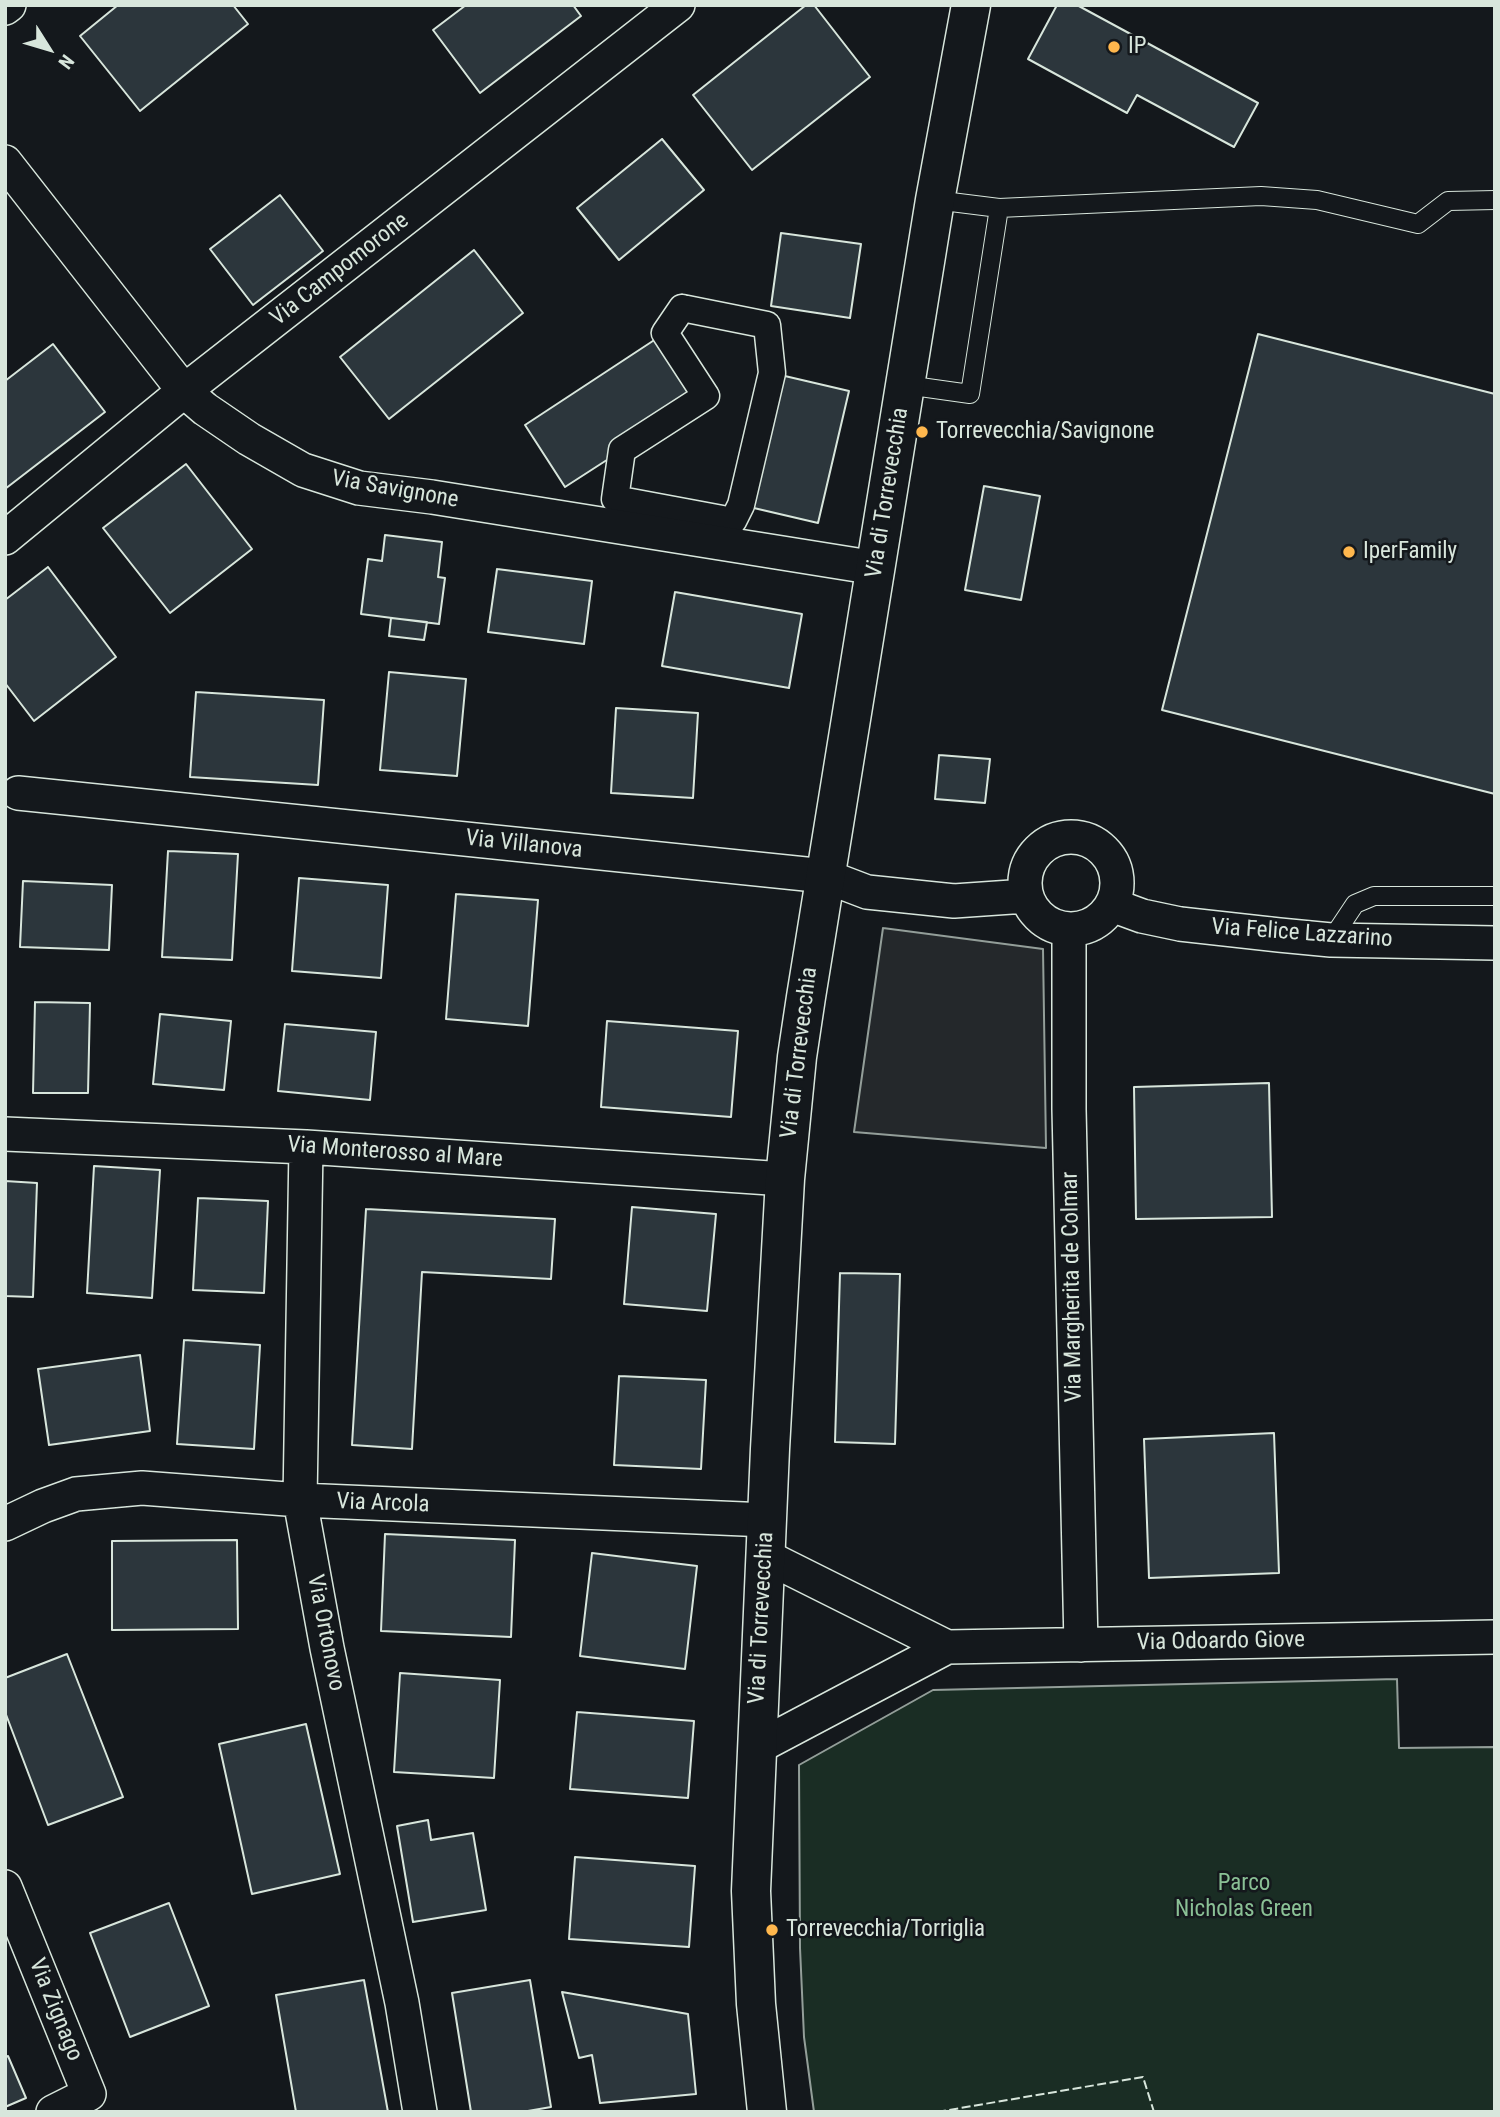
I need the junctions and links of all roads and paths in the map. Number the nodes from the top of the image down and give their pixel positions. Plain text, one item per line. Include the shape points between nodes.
1 (678, 5) edge
2 (971, 5) edge
3 (5, 162) edge
4 (935, 200) junction
5 (1495, 200) edge
6 (999, 208) junction
7 (772, 373) joint
8 (906, 385) junction
9 (184, 391) junction
10 (5, 538) edge
11 (876, 568) junction
12 (18, 793) dead end
13 (825, 876) junction
14 (1026, 896) junction
15 (1495, 897) edge
16 (1112, 905) junction
17 (1069, 929) junction
18 (1331, 940) junction
19 (1495, 943) edge
20 (5, 1134) edge
21 (306, 1147) junction
22 (785, 1179) junction
23 (300, 1500) junction
24 (5, 1524) edge
25 (766, 1538) junction
26 (1495, 1637) edge
27 (1081, 1645) junction
28 (947, 1647) junction
29 (756, 1748) junction
30 (5, 1887) edge
31 (52, 2112) edge
32 (420, 2112) edge
33 (767, 2112) edge

1 - 9 street, Via Campomorone
2 - 4 main road, Via di Torrevecchia
3 - 9 street, Via Savignone
4 - 6 lane
4 - 8 main road, Via di Torrevecchia
5 - 6 lane via 1448,201 1418,224 1317,200 1261,196
6 - 8 lane via 970,394
7 - 7 street via 766,325 682,309 665,333 706,396 622,450 615,499 733,521 741,505
8 - 11 main road, Via di Torrevecchia
9 - 10 street, Via Campomorone
9 - 11 street, Via Savignone via 205,410 280,458 359,488
11 - 13 main road, Via di Torrevecchia
12 - 13 street, Via Villanova
13 - 14 street, Via Villanova via 867,892 954,901
13 - 22 main road, Via di Torrevecchia via 797,1057
14 - 16 street via 1025,880 1037,851 1065,837 1081,838 1094,843 1113,864 1116,892
14 - 17 street via 1042,920
15 - 18 lane via 1374,896 1356,904
16 - 17 street via 1094,923
16 - 18 street, Via Felice Lazzarino via 1180,925
17 - 27 street, Via Margherita de Colmar
18 - 19 street, Via Felice Lazzarino
20 - 21 street, Via Monterosso al Mare
21 - 22 street, Via Monterosso al Mare
21 - 23 street, Via Ortonovo
22 - 25 main road, Via di Torrevecchia
23 - 24 street, Via Arcola via 121,1488 76,1494
23 - 25 street, Via Arcola
23 - 32 street, Via Ortonovo
25 - 28 street, Via Odoardo Giove
25 - 29 main road, Via di Torrevecchia
26 - 27 street, Via Odoardo Giove
27 - 28 street, Via Odoardo Giove
28 - 29 street, Via Odoardo Giove
29 - 33 main road, Via di Torrevecchia via 752,1949
30 - 31 street, Via Zignago via 89,2094

